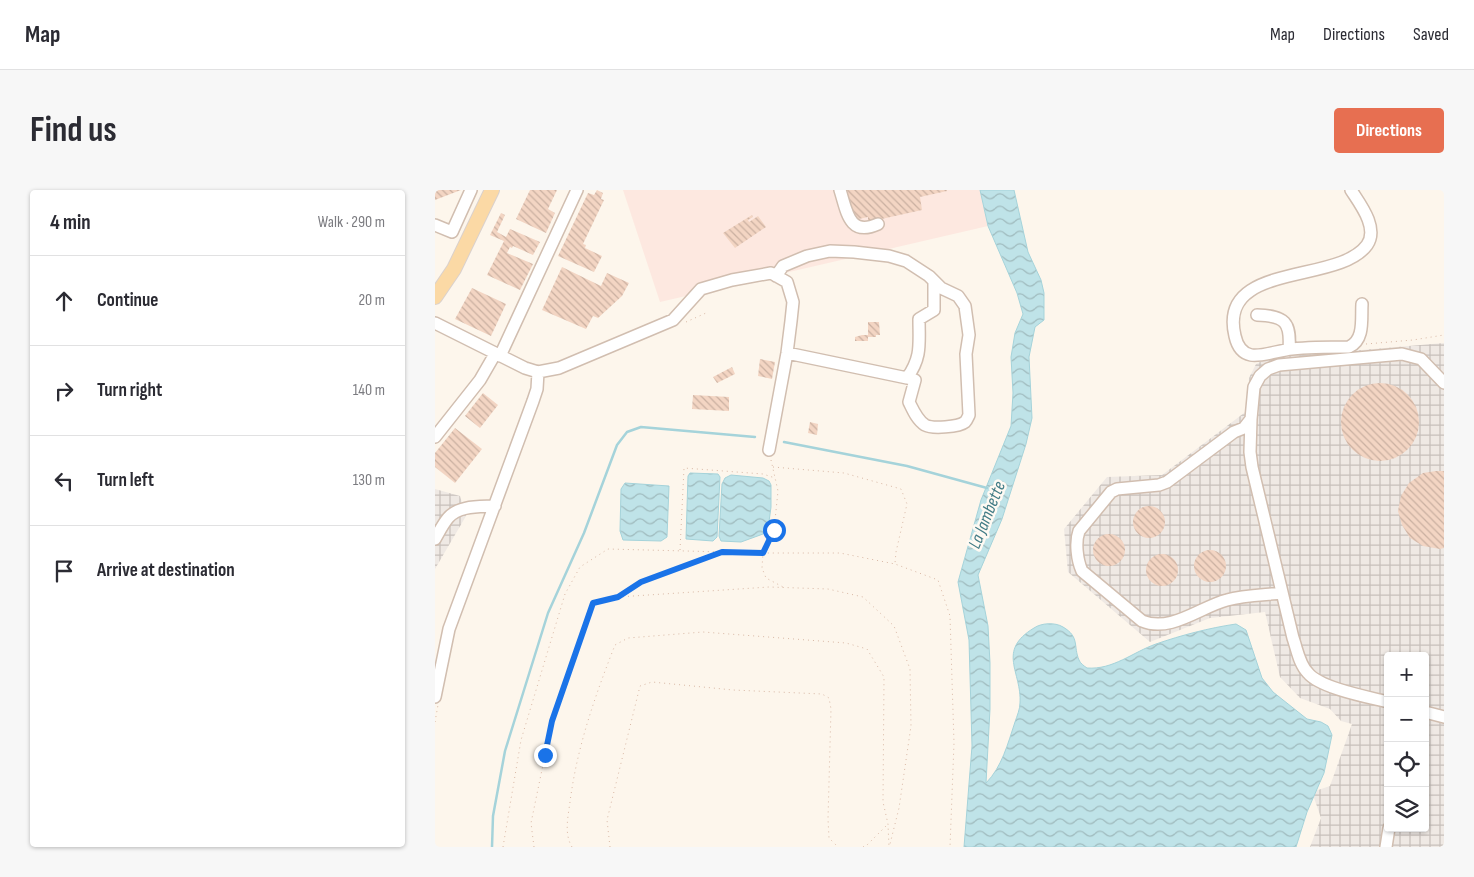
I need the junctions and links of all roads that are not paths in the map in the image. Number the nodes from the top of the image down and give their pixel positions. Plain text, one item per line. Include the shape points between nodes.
1 (471, 190) edge
2 (490, 190) edge
3 (577, 190) edge
4 (841, 190) edge
5 (1351, 190) edge
6 (878, 224) dead end
7 (435, 225) edge
8 (776, 276) junction
9 (934, 281) junction
10 (435, 292) edge
11 (435, 297) edge
12 (1362, 304) dead end
13 (1257, 315) dead end
14 (435, 323) edge
15 (1289, 349) junction
16 (787, 353) junction
17 (497, 355) junction
18 (538, 372) junction
19 (907, 378) junction
20 (1444, 383) edge
21 (1251, 419) junction
22 (435, 437) edge
23 (769, 450) road end
24 (495, 506) junction
25 (435, 539) edge
26 (1282, 593) junction
27 (435, 697) edge
28 (1384, 701) edge
29 (1429, 713) edge
30 (1444, 717) edge
31 (1388, 832) edge
32 (1386, 847) edge

1 - 7 street via 452,232
2 - 10 main road
2 - 11 main road via 454,269
3 - 17 street
4 - 6 street via 847,214 857,227 870,228
5 - 15 street via 1369,222 1367,245 1356,256 1342,262 1261,285 1247,292 1235,309 1235,335 1243,351 1259,355
8 - 9 street via 783,266 807,256 853,252 907,261
8 - 16 street via 787,282 793,302
8 - 18 street via 761,275 701,289 673,320 585,358
9 - 19 street via 934,310 919,319 919,353
9 - 19 street via 958,296 965,306 969,335 966,354 969,415 966,421 958,426 930,427 924,424 909,402 915,380
12 - 15 street via 1361,331 1355,344 1349,347
13 - 15 street via 1277,317 1288,327
14 - 17 street
16 - 19 street
16 - 23 street
17 - 18 street
17 - 22 street
18 - 24 street via 537,389
20 - 21 street via 1421,359 1402,354 1279,365 1260,376 1254,387
21 - 26 street via 1252,467
21 - 26 street via 1244,428 1167,482 1111,492 1079,531 1079,565 1147,624 1175,621 1226,600
24 - 25 street via 456,512 448,517
24 - 27 street via 449,629
26 - 28 street via 1301,663 1308,674 1323,684
29 - 30 street
31 - 32 street

